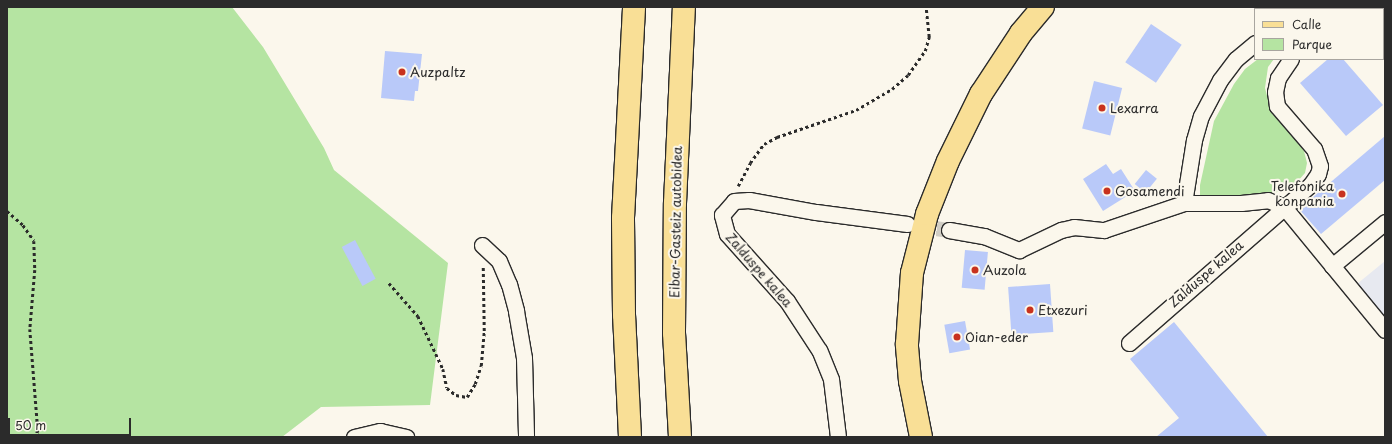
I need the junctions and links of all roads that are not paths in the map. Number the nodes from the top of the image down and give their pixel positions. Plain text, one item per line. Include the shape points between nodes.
1 (634, 7) edge
2 (684, 7) edge
3 (1043, 7) edge
4 (1254, 44) edge
5 (1290, 60) edge
6 (1184, 203) junction
7 (1284, 207) junction
8 (1385, 222) edge
9 (907, 224) tunnel mouth
10 (949, 230) tunnel mouth
11 (482, 245) road end
12 (1332, 266) junction
13 (1385, 330) edge
14 (1129, 343) dead end
15 (354, 437) edge
16 (406, 437) edge
17 (526, 437) edge
18 (630, 437) edge
19 (680, 437) edge
20 (838, 437) edge
21 (921, 437) edge

1 - 18 main road via 623,218 624,314
2 - 19 main road, Eibar-Gasteiz autobidea via 675,203 674,333
3 - 21 main road via 1021,33 981,94 948,161 927,214 912,273 907,344 910,381
4 - 6 street via 1236,59 1220,80 1201,116 1194,140
5 - 7 street, Zalduspe kalea via 1278,78 1275,92 1277,106 1314,150 1320,166 1311,184
6 - 7 street via 1241,203 1268,200
6 - 10 street via 1104,230 1074,227 1061,230 1019,250 984,236
7 - 12 street
7 - 14 street, Zalduspe kalea
8 - 12 street
9 - 20 street, Zalduspe kalea via 752,200 736,201 727,206 722,215 725,230 787,301 819,350 831,379
11 - 17 street via 499,260 516,311 524,358
12 - 13 street
15 - 16 street via 380,431

